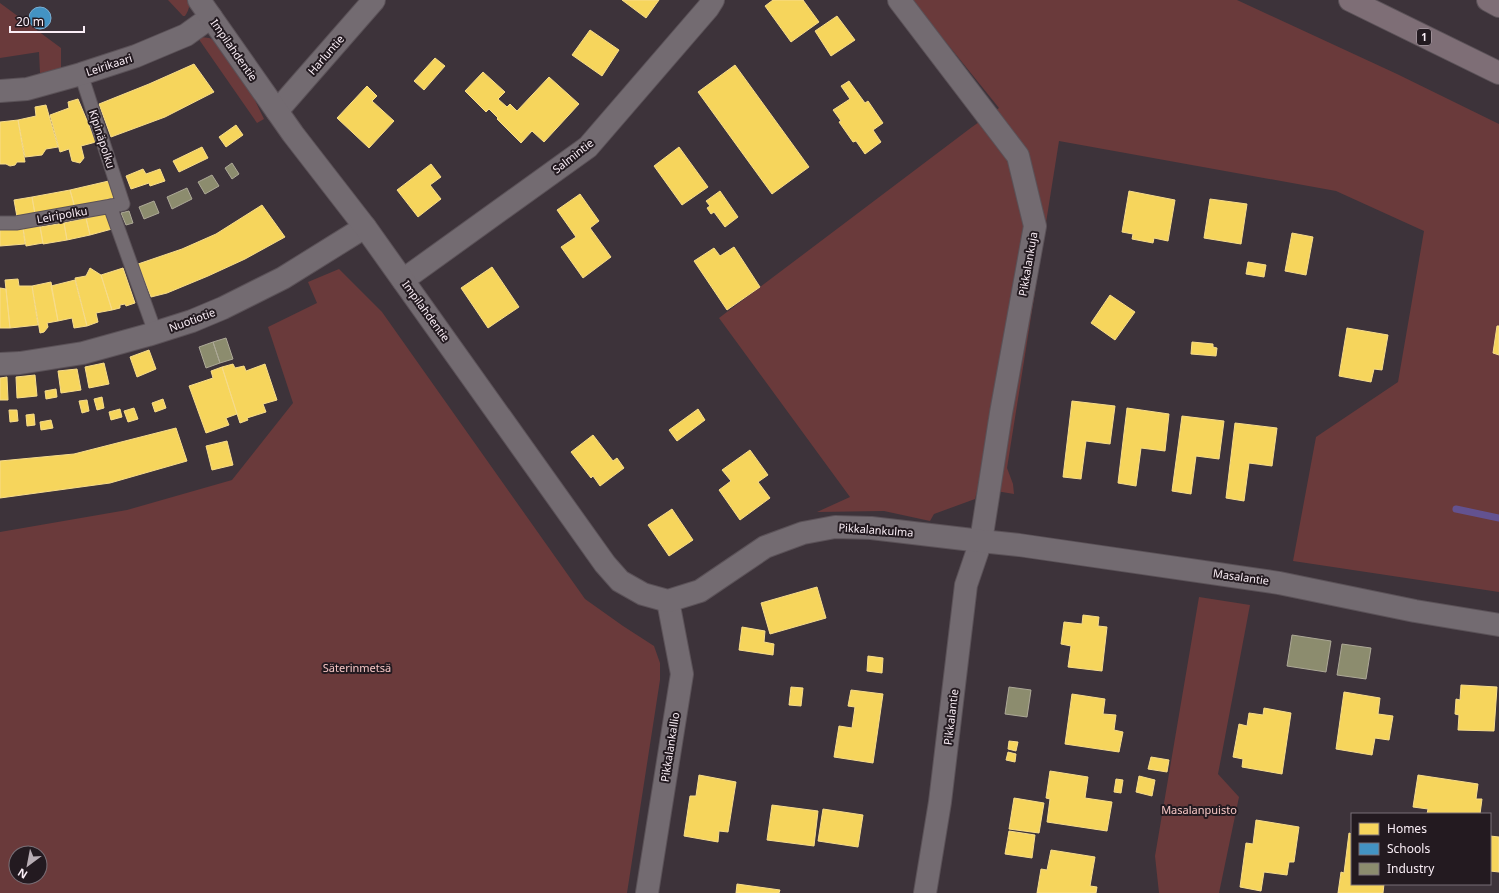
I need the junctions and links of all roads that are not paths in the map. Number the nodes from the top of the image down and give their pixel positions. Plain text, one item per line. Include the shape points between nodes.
1 (374, 0) edge
2 (713, 0) edge
3 (900, 0) edge
4 (1350, 0) edge
5 (1488, 0) edge
6 (1499, 6) edge
7 (205, 8) edge
8 (1499, 73) edge
9 (80, 74) junction
10 (0, 91) edge
11 (277, 111) junction
12 (117, 205) junction
13 (0, 223) edge
14 (366, 227) junction
15 (403, 280) junction
16 (155, 332) junction
17 (0, 364) edge
18 (981, 541) junction
19 (668, 601) junction
20 (1499, 624) edge
21 (647, 893) edge
22 (924, 893) edge

1 - 11 street, Harluntie
2 - 15 street, Salmintie via 588,148
3 - 18 street, Pikkalankuja via 1018,156 1035,226
4 - 8 highway, 1
5 - 6 highway
7 - 9 street, Leirikaari via 186,34 136,56
7 - 11 street, Impilahdentie
9 - 10 street, Leirikaari via 26,89
9 - 12 lane, Kipinäpolku
11 - 14 street, Impilahdentie
12 - 13 lane, Leiripolku via 16,223
12 - 16 lane, Kipinäpolku
14 - 15 street, Impilahdentie
14 - 16 street, Nuotiotie via 283,278 236,302 192,321
15 - 19 street, Impilahdentie via 605,564 620,581 643,594
16 - 17 street, Nuotiotie via 83,353
18 - 19 street, Pikkalankulma via 871,528 835,527 803,533 765,547 700,591
18 - 20 street, Masalantie via 1279,583 1415,611
18 - 22 street, Pikkalantie via 966,584 940,802
19 - 21 street, Pikkalankallio via 682,674

